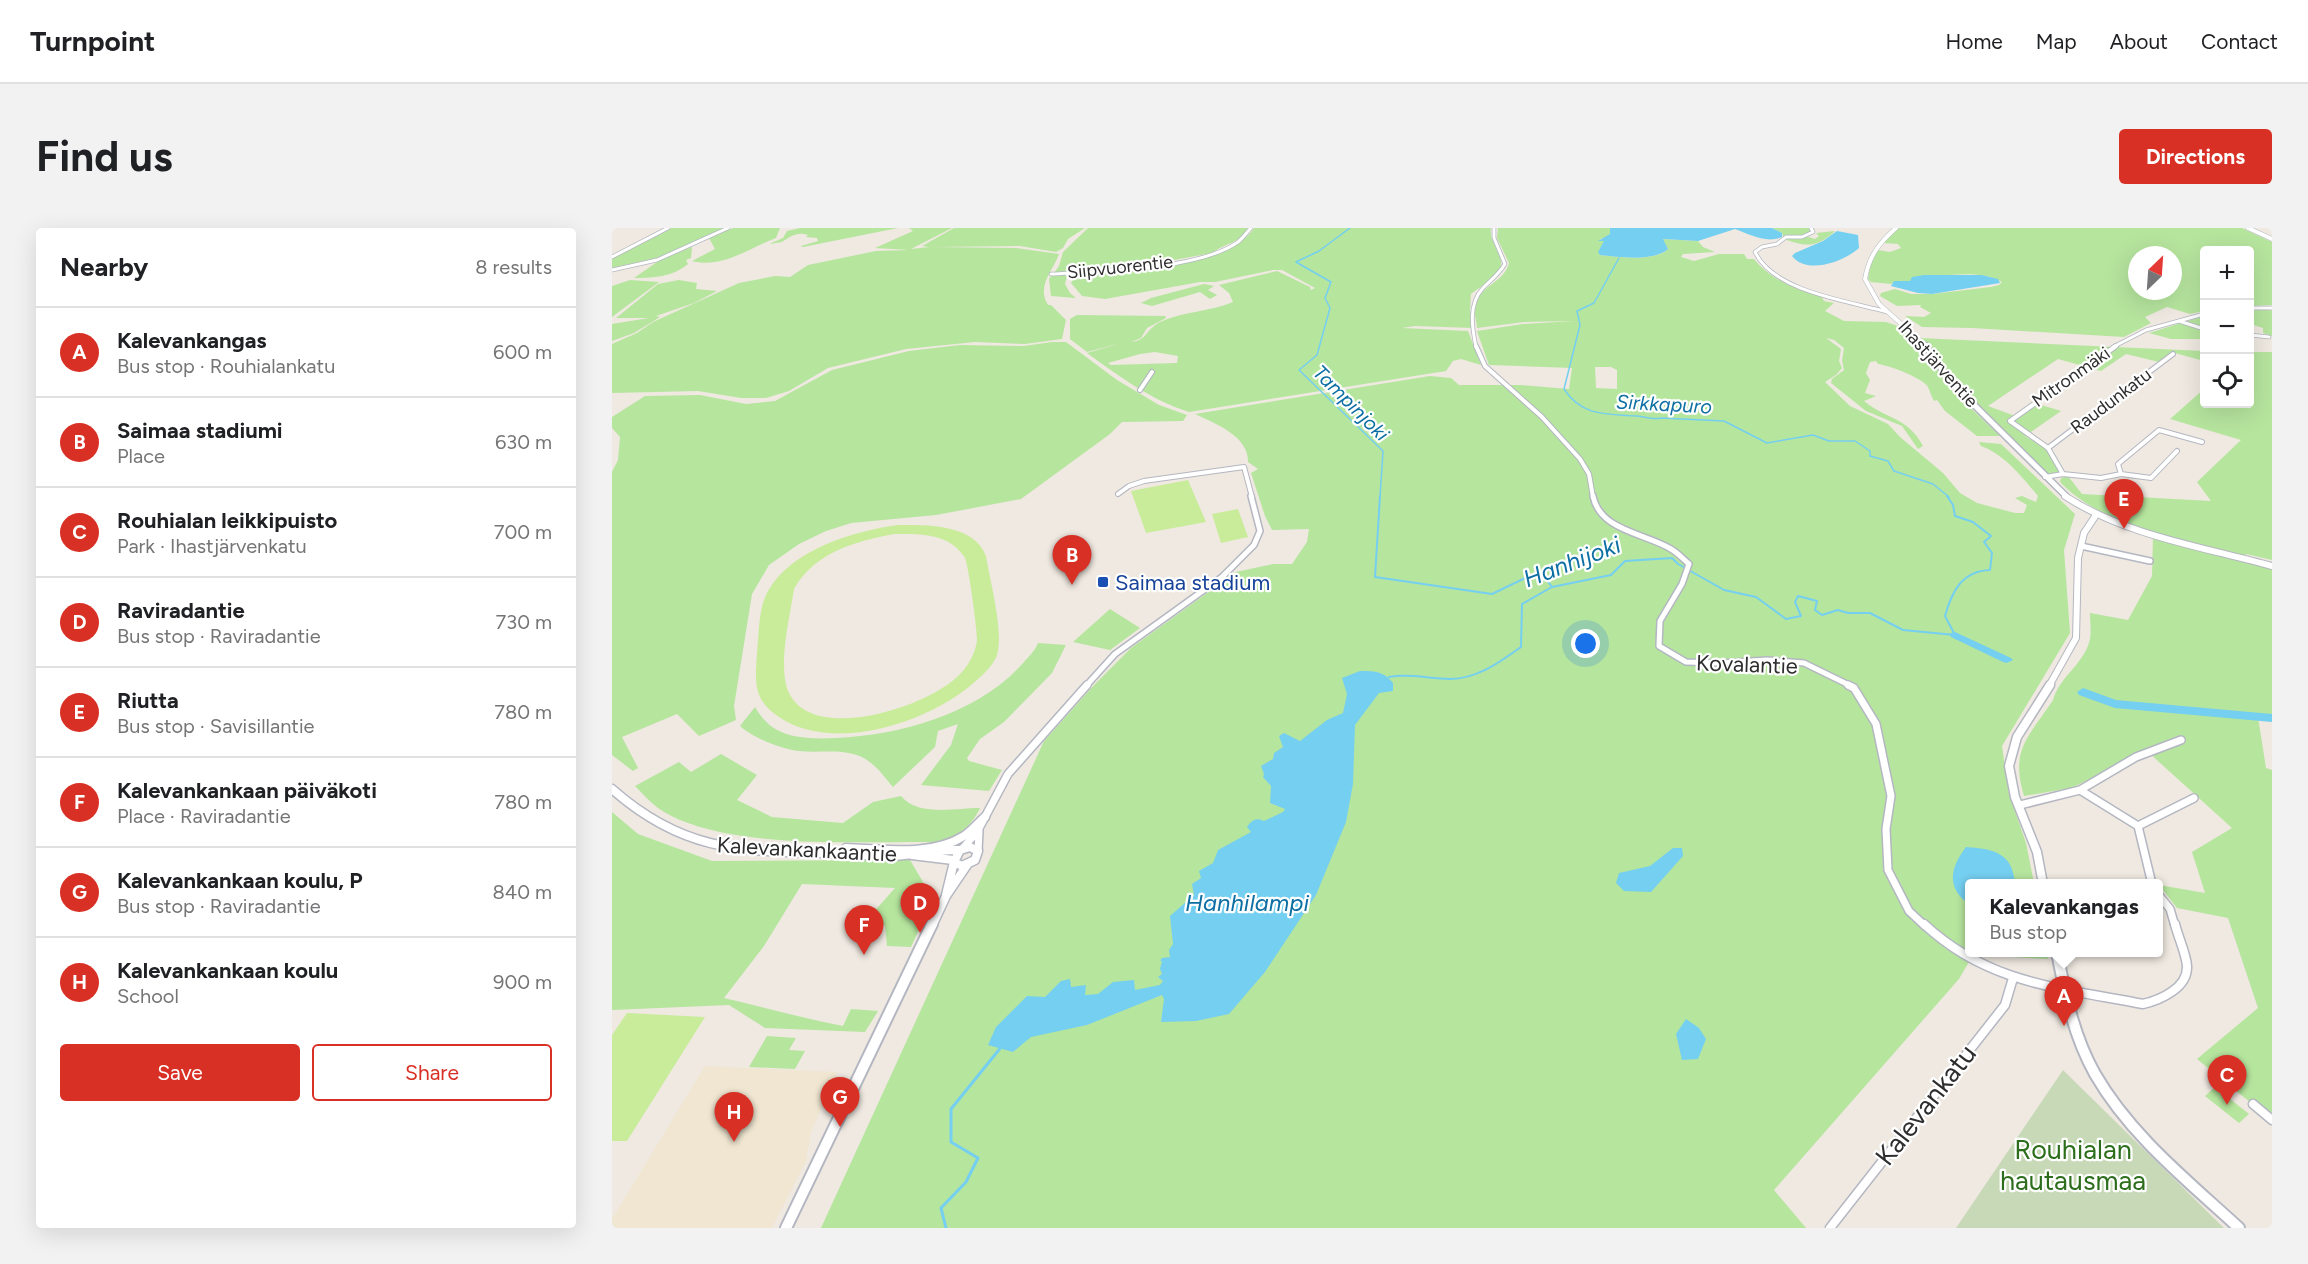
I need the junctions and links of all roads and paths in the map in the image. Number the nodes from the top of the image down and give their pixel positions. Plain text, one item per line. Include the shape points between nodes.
1 (667, 228) edge
2 (728, 228) edge
3 (1251, 228) edge
4 (1494, 228) edge
5 (1811, 228) edge
6 (1896, 228) edge
7 (2248, 228) edge
8 (2272, 239) edge
9 (612, 257) edge
10 (612, 270) edge
11 (1051, 274) dead end
12 (2254, 308) edge
13 (2272, 308) edge
14 (1888, 312) junction
15 (2200, 315) edge
16 (2179, 321) junction
17 (2200, 327) edge
18 (2254, 335) edge
19 (2269, 337) dead end
20 (2173, 354) dead end
21 (1152, 372) dead end
22 (1140, 390) dead end
23 (2202, 442) dead end
24 (2048, 448) junction
25 (2177, 451) dead end
26 (2063, 474) junction
27 (2121, 474) junction
28 (2044, 477) junction
29 (1118, 494) dead end
30 (2096, 515) junction
31 (2081, 546) junction
32 (2150, 561) dead end
33 (2272, 566) edge
34 (2181, 740) dead end
35 (612, 789) edge
36 (2080, 790) junction
37 (2193, 798) dead end
38 (2020, 805) junction
39 (985, 817) junction
40 (2138, 826) junction
41 (979, 830) junction
42 (962, 849) junction
43 (978, 851) junction
44 (804, 853) junction
45 (911, 854) junction
46 (954, 861) junction
47 (967, 865) junction
48 (2042, 879) edge
49 (2151, 879) edge
50 (946, 896) junction
51 (2163, 900) edge
52 (1965, 956) edge
53 (1967, 957) edge
54 (2058, 957) edge
55 (2013, 978) junction
56 (2064, 989) junction
57 (2253, 1104) dead end
58 (2272, 1120) edge
59 (786, 1228) edge
60 (1830, 1228) edge
61 (2239, 1228) edge

1 - 9 street
2 - 10 street via 657,260
3 - 11 street, Siipvuorentie via 1242,239 1208,255 1135,269
4 - 52 street, Kovalantie via 1505,264 1501,275 1480,288 1475,297 1474,343 1482,362 1512,388 1587,468 1594,487 1593,499 1600,512 1674,550 1687,568 1660,621 1659,646 1686,662 1804,663 1854,688 1876,724 1888,781 1891,796 1887,860 1896,890 1909,910 1946,945
5 - 14 street via 1813,232 1808,236 1786,237 1758,249 1758,262 1768,272 1813,293
6 - 14 street, Ihastjärventie via 1884,236 1872,253 1865,279
7 - 8 street
12 - 13 street
14 - 28 street, Ihastjärventie via 1919,338 1950,381
15 - 16 street
16 - 17 street
16 - 24 street, Mitronmäki via 2146,330 2115,346 2013,417 2010,421 2016,427
18 - 19 street
20 - 24 street, Raudunkatu
21 - 22 street
23 - 27 street via 2159,430 2118,464
24 - 26 street
25 - 27 street via 2151,478
26 - 27 street via 2106,478
26 - 28 street
28 - 30 street, Ihastjärventie
29 - 39 street via 1144,481 1244,467 1260,531 1254,545 1230,570 1115,654 1008,774
30 - 31 street
30 - 33 street, Ihastjärventie via 2136,530
31 - 32 street
31 - 38 street via 2074,644 2011,749 2008,766
34 - 36 street via 2136,757
35 - 44 street, Kalevankankaantie via 643,816 687,838 733,849
36 - 38 street
36 - 40 street
37 - 40 street
38 - 48 street via 2037,851
39 - 41 street
39 - 44 street via 963,837 946,844
40 - 49 street
41 - 42 street
41 - 43 street
42 - 43 street, Kalevankankaantie
42 - 45 street, Kalevankankaantie
42 - 46 street
43 - 47 street via 975,860
44 - 45 street, Kalevankankaantie
45 - 46 street, Kalevankankaantie
46 - 47 street, Kalevankankaantie
46 - 50 street
47 - 50 street
50 - 59 street
51 - 56 street, Kovalantie via 2170,909 2187,967 2177,988 2157,1002 2144,1004
53 - 55 street, Kovalantie
54 - 56 street
55 - 56 street, Kovalantie
55 - 60 street, Kalevankatu via 2005,1005
56 - 61 street via 2071,1018 2090,1063 2116,1106
57 - 58 street

